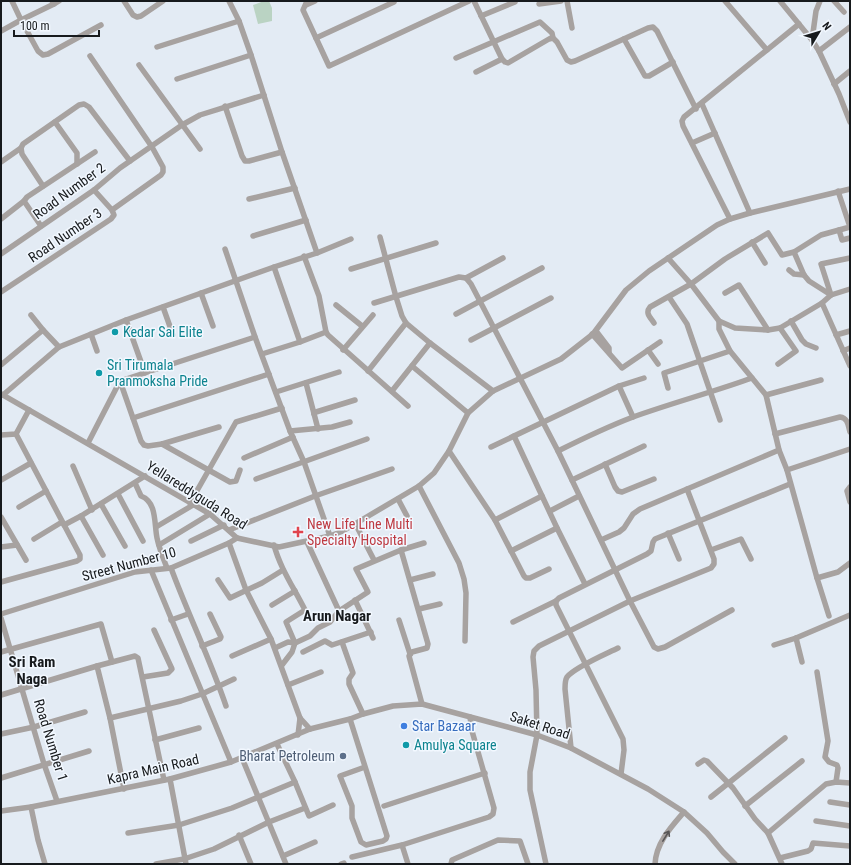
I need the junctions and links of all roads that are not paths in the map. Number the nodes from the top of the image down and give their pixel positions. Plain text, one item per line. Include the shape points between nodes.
1 (12, 1) edge
2 (59, 1) edge
3 (124, 1) edge
4 (164, 1) edge
5 (229, 1) edge
6 (315, 1) edge
7 (469, 1) edge
8 (474, 1) edge
9 (561, 1) edge
10 (567, 1) edge
11 (725, 1) edge
12 (780, 1) edge
13 (820, 1) edge
14 (834, 1) edge
15 (394, 2) dead end
16 (515, 2) edge
17 (53, 3) edge
18 (306, 3) edge
19 (539, 4) dead end
20 (844, 12) dead end
21 (481, 16) junction
22 (21, 20) junction
23 (239, 21) junction
24 (799, 24) junction
25 (101, 25) dead end
26 (850, 26) edge
27 (572, 28) dead end
28 (1, 31) edge
29 (316, 38) junction
30 (553, 38) junction
31 (624, 39) junction
32 (812, 40) junction
33 (494, 42) junction
34 (157, 47) dead end
35 (767, 50) junction
36 (819, 51) junction
37 (251, 55) junction
38 (90, 56) dead end
39 (456, 58) dead end
40 (502, 59) junction
41 (673, 62) junction
42 (138, 65) dead end
43 (850, 71) edge
44 (476, 72) dead end
45 (177, 79) dead end
46 (834, 84) junction
47 (264, 95) junction
48 (702, 104) junction
49 (225, 106) junction
50 (696, 109) junction
51 (55, 122) junction
52 (850, 122) edge
53 (182, 125) junction
54 (715, 133) junction
55 (692, 143) junction
56 (152, 147) junction
57 (21, 148) junction
58 (200, 149) dead end
59 (95, 152) dead end
60 (282, 152) junction
61 (130, 161) junction
62 (1, 162) edge
63 (76, 164) junction
64 (44, 186) junction
65 (295, 188) junction
66 (850, 189) edge
67 (94, 190) junction
68 (838, 191) junction
69 (248, 199) dead end
70 (24, 201) junction
71 (112, 210) junction
72 (750, 213) junction
73 (849, 217) edge
74 (1, 219) edge
75 (730, 219) junction
76 (306, 220) junction
77 (41, 226) junction
78 (839, 230) junction
79 (253, 236) dead end
80 (380, 237) dead end
81 (850, 238) edge
82 (351, 239) dead end
83 (752, 242) junction
84 (436, 243) dead end
85 (225, 249) dead end
86 (794, 252) junction
87 (317, 253) junction
88 (1, 254) edge
89 (304, 256) junction
90 (503, 258) dead end
91 (668, 258) junction
92 (850, 258) edge
93 (386, 259) junction
94 (765, 263) dead end
95 (274, 267) junction
96 (542, 268) dead end
97 (351, 269) dead end
98 (789, 270) dead end
99 (804, 275) junction
100 (466, 278) junction
101 (235, 281) junction
102 (691, 284) junction
103 (850, 289) edge
104 (1, 292) edge
105 (201, 293) junction
106 (725, 293) dead end
107 (831, 295) junction
108 (396, 297) junction
109 (669, 297) junction
110 (551, 298) dead end
111 (479, 301) junction
112 (374, 303) dead end
113 (822, 303) junction
114 (336, 305) dead end
115 (163, 307) junction
116 (373, 314) dead end
117 (456, 314) dead end
118 (31, 315) dead end
119 (126, 320) junction
120 (719, 321) junction
121 (791, 321) junction
122 (406, 323) junction
123 (654, 323) dead end
124 (213, 326) dead end
125 (362, 326) junction
126 (493, 328) junction
127 (780, 328) junction
128 (43, 330) junction
129 (768, 330) junction
130 (850, 331) edge
131 (594, 333) junction
132 (91, 334) junction
133 (173, 335) dead end
134 (328, 335) junction
135 (836, 335) junction
136 (255, 337) junction
137 (471, 340) dead end
138 (300, 342) junction
139 (660, 342) dead end
140 (430, 343) junction
141 (59, 347) junction
142 (816, 348) dead end
143 (850, 348) edge
144 (344, 350) junction
145 (648, 350) junction
146 (843, 350) junction
147 (97, 351) dead end
148 (730, 351) junction
149 (262, 354) junction
150 (699, 360) junction
151 (658, 364) dead end
152 (778, 364) dead end
153 (1, 366) edge
154 (412, 366) junction
155 (850, 366) edge
156 (368, 371) junction
157 (339, 372) dead end
158 (145, 373) junction
159 (269, 374) junction
160 (644, 378) dead end
161 (752, 378) junction
162 (520, 380) junction
163 (821, 380) dead end
164 (120, 381) junction
165 (306, 383) junction
166 (619, 386) junction
167 (668, 388) dead end
168 (493, 391) junction
169 (276, 392) junction
170 (392, 392) junction
171 (711, 393) junction
172 (2, 394) edge
173 (766, 395) junction
174 (355, 400) dead end
175 (408, 406) dead end
176 (282, 408) junction
177 (29, 410) junction
178 (468, 413) junction
179 (314, 414) junction
180 (633, 417) junction
181 (133, 418) junction
182 (720, 420) dead end
183 (350, 422) dead end
184 (543, 422) junction
185 (219, 427) dead end
186 (318, 429) junction
187 (290, 431) junction
188 (850, 432) edge
189 (1, 434) edge
190 (16, 434) junction
191 (775, 434) junction
192 (514, 436) junction
193 (293, 437) junction
194 (367, 439) dead end
195 (88, 443) junction
196 (162, 444) junction
197 (644, 446) dead end
198 (491, 447) dead end
199 (850, 449) edge
200 (780, 450) junction
201 (558, 451) junction
202 (447, 453) junction
203 (244, 458) dead end
204 (304, 462) junction
205 (31, 463) junction
206 (605, 464) junction
207 (73, 466) dead end
208 (392, 469) dead end
209 (240, 470) dead end
210 (787, 470) junction
211 (209, 471) junction
212 (145, 476) junction
213 (256, 479) dead end
214 (654, 479) dead end
215 (1, 480) edge
216 (572, 480) junction
217 (135, 483) junction
218 (790, 484) junction
219 (419, 486) junction
220 (850, 487) edge
221 (687, 489) junction
222 (46, 491) junction
223 (118, 494) junction
224 (315, 496) junction
225 (542, 496) junction
226 (579, 496) junction
227 (398, 499) junction
228 (850, 502) edge
229 (101, 504) junction
230 (191, 504) junction
231 (19, 507) dead end
232 (92, 510) junction
233 (550, 511) junction
234 (210, 514) junction
235 (81, 516) junction
236 (407, 516) dead end
237 (1, 517) edge
238 (495, 520) junction
239 (698, 520) junction
240 (63, 523) junction
241 (224, 525) junction
242 (356, 525) junction
243 (156, 527) junction
244 (557, 528) junction
245 (228, 530) junction
246 (668, 533) junction
247 (330, 536) junction
248 (237, 538) junction
249 (34, 539) dead end
250 (601, 540) junction
251 (143, 541) dead end
252 (191, 541) dead end
253 (306, 542) junction
254 (229, 543) junction
255 (424, 543) dead end
256 (17, 545) junction
257 (159, 545) junction
258 (274, 545) junction
259 (125, 546) dead end
260 (1, 547) edge
261 (401, 550) junction
262 (711, 550) junction
263 (511, 552) junction
264 (103, 555) dead end
265 (679, 559) dead end
266 (751, 559) dead end
267 (26, 560) dead end
268 (374, 560) junction
269 (850, 563) edge
270 (169, 568) junction
271 (549, 569) dead end
272 (615, 569) junction
273 (151, 570) junction
274 (283, 570) junction
275 (433, 574) dead end
276 (817, 578) junction
277 (218, 580) dead end
278 (410, 580) junction
279 (1, 582) edge
280 (585, 584) junction
281 (246, 590) junction
282 (295, 591) junction
283 (355, 600) junction
284 (556, 601) junction
285 (630, 601) junction
286 (440, 604) dead end
287 (272, 605) dead end
288 (419, 609) junction
289 (732, 610) dead end
290 (339, 611) junction
291 (1, 614) edge
292 (188, 614) junction
293 (210, 614) dead end
294 (850, 615) edge
295 (829, 616) dead end
296 (1, 618) edge
297 (171, 620) junction
298 (399, 620) dead end
299 (513, 622) dead end
300 (154, 630) dead end
301 (568, 631) junction
302 (371, 632) junction
303 (373, 638) dead end
304 (796, 638) junction
305 (271, 639) junction
306 (465, 641) dead end
307 (342, 642) junction
308 (295, 643) junction
309 (774, 645) dead end
310 (202, 646) junction
311 (275, 648) junction
312 (618, 648) dead end
313 (10, 649) junction
314 (1, 652) edge
315 (303, 652) dead end
316 (410, 654) junction
317 (232, 656) dead end
318 (112, 662) junction
319 (802, 662) dead end
320 (585, 664) junction
321 (282, 665) junction
322 (98, 666) junction
323 (322, 672) dead end
324 (817, 672) dead end
325 (143, 677) junction
326 (234, 679) dead end
327 (288, 684) junction
328 (219, 687) junction
329 (23, 689) junction
330 (202, 694) junction
331 (1, 696) edge
332 (422, 704) junction
333 (226, 706) dead end
334 (148, 710) junction
335 (85, 712) dead end
336 (362, 714) junction
337 (470, 717) junction
338 (110, 718) junction
339 (300, 718) junction
340 (350, 719) junction
341 (34, 727) junction
342 (199, 728) dead end
343 (308, 731) junction
344 (1, 734) edge
345 (298, 735) junction
346 (537, 735) junction
347 (785, 738) dead end
348 (155, 740) junction
349 (277, 744) junction
350 (571, 748) junction
351 (89, 751) dead end
352 (242, 758) junction
353 (802, 761) dead end
354 (231, 762) junction
355 (44, 764) junction
356 (698, 764) dead end
357 (365, 767) junction
358 (484, 773) junction
359 (621, 774) junction
360 (1, 778) edge
361 (170, 779) junction
362 (164, 780) junction
363 (295, 782) junction
364 (836, 782) junction
365 (728, 783) junction
366 (850, 783) edge
367 (124, 788) junction
368 (711, 797) dead end
369 (259, 798) junction
370 (57, 801) junction
371 (830, 802) dead end
372 (332, 805) dead end
373 (850, 805) edge
374 (31, 806) junction
375 (384, 806) dead end
376 (746, 806) junction
377 (306, 808) junction
378 (1, 811) edge
379 (684, 812) junction
380 (816, 821) dead end
381 (268, 822) junction
382 (179, 825) junction
383 (850, 826) edge
384 (128, 833) dead end
385 (768, 833) junction
386 (239, 835) junction
387 (315, 842) dead end
388 (402, 845) junction
389 (850, 846) edge
390 (283, 856) junction
391 (352, 857) dead end
392 (780, 858) junction
393 (185, 861) edge
394 (733, 863) edge
395 (45, 864) edge
396 (156, 864) edge
397 (251, 864) edge
398 (286, 864) edge
399 (408, 864) edge
400 (451, 864) edge
401 (528, 864) edge
402 (546, 864) edge
403 (655, 864) edge
404 (782, 864) edge

1 - 22 street
2 - 17 street
3 - 4 street via 137,17
5 - 23 street
6 - 18 street
7 - 29 street via 329,66
8 - 21 street
9 - 19 street
10 - 27 street
11 - 35 street
12 - 24 street
13 - 32 street
14 - 20 street
15 - 29 street
16 - 21 street
17 - 22 street
18 - 29 street via 303,10
21 - 33 street
22 - 25 street via 38,51 43,55
22 - 28 street
23 - 34 street
23 - 37 street
24 - 32 street
24 - 35 street
26 - 36 street
30 - 31 street via 571,62
30 - 33 street via 552,33 540,22
30 - 40 street via 508,63
31 - 41 street via 653,27
31 - 41 street via 645,76
32 - 36 street
33 - 39 street
33 - 40 street
35 - 48 street
36 - 46 street
37 - 45 street
37 - 47 street
38 - 56 street
40 - 44 street
41 - 50 street
42 - 53 street
43 - 46 street
46 - 52 street
47 - 49 street, Road Number 2
47 - 60 street
48 - 50 street
48 - 54 street
49 - 53 street, Road Number 2
49 - 60 street via 245,161
50 - 55 street via 682,121
51 - 57 street
51 - 61 street via 79,104 84,104 89,107
51 - 63 street via 77,153
53 - 56 street, Road Number 2
53 - 58 street
54 - 55 street
54 - 72 street
55 - 75 street
56 - 61 street, Road Number 2
56 - 71 street via 163,167 163,172
57 - 62 street
57 - 64 street via 22,154
59 - 63 street
60 - 65 street
61 - 67 street, Road Number 2
63 - 64 street
64 - 70 street
65 - 69 street
65 - 76 street
66 - 68 street, Yellareddyguda Road
67 - 71 street, Road Number 3
67 - 77 street, Road Number 2
68 - 72 street, Yellareddyguda Road
68 - 73 street
70 - 74 street
70 - 77 street
71 - 104 street, Road Number 3 via 112,219
72 - 75 street, Yellareddyguda Road
73 - 78 street via 850,227
75 - 91 street, Yellareddyguda Road
76 - 79 street
76 - 87 street
77 - 88 street, Road Number 2
78 - 81 street via 842,240
78 - 86 street via 822,235
80 - 93 street
82 - 87 street
83 - 86 street via 768,234 782,255
83 - 94 street
83 - 102 street
84 - 93 street
85 - 101 street
86 - 99 street
87 - 89 street
89 - 95 street
89 - 134 street via 319,296
90 - 100 street
91 - 102 street
91 - 131 street, Yellareddyguda Road via 626,290
92 - 107 street via 821,264
93 - 97 street
93 - 108 street
95 - 101 street
95 - 138 street
96 - 111 street
98 - 99 street via 794,274
99 - 107 street
100 - 108 street via 459,277
100 - 111 street
101 - 105 street
101 - 136 street
102 - 109 street
102 - 120 street
103 - 107 street
105 - 115 street
105 - 124 street
106 - 129 street via 739,284
107 - 113 street
108 - 112 street
108 - 122 street
109 - 123 street via 647,310
109 - 150 street via 687,324
110 - 126 street
111 - 117 street
111 - 126 street
113 - 121 street
113 - 135 street
114 - 125 street
115 - 119 street
115 - 133 street
116 - 125 street
118 - 128 street
119 - 132 street
119 - 158 street
120 - 129 street via 735,328
120 - 148 street
121 - 127 street
121 - 142 street via 802,340
122 - 140 street
122 - 156 street
125 - 144 street
126 - 137 street
126 - 162 street
127 - 129 street
127 - 152 street via 796,351
128 - 141 street
128 - 153 street
130 - 135 street
131 - 145 street via 622,368
131 - 162 street, Yellareddyguda Road via 561,359
132 - 141 street
132 - 147 street
134 - 138 street
134 - 144 street
135 - 146 street
136 - 149 street
136 - 158 street
138 - 149 street
139 - 145 street
140 - 154 street
140 - 168 street
141 - 172 street
143 - 146 street
144 - 156 street
145 - 151 street
146 - 155 street
148 - 150 street
148 - 161 street
149 - 159 street
150 - 167 street via 664,373
150 - 171 street
154 - 170 street
154 - 178 street
156 - 170 street
157 - 165 street
158 - 164 street
159 - 169 street
159 - 181 street
160 - 166 street
161 - 171 street
161 - 173 street
162 - 168 street, Yellareddyguda Road
162 - 184 street
163 - 173 street
164 - 181 street
164 - 195 street
165 - 169 street
165 - 179 street
166 - 180 street
166 - 184 street
168 - 178 street, Yellareddyguda Road
169 - 176 street
170 - 175 street
171 - 180 street
171 - 182 street
172 - 177 street, Yellareddyguda Road
173 - 191 street
174 - 179 street
176 - 187 street
176 - 211 street via 236,422
177 - 190 street
177 - 195 street, Yellareddyguda Road
178 - 202 street, Yellareddyguda Road
179 - 186 street
180 - 201 street via 595,432
181 - 196 street via 144,445
183 - 186 street
184 - 192 street
184 - 201 street
185 - 196 street
186 - 187 street
187 - 193 street
188 - 191 street via 847,421 840,417
189 - 190 street
190 - 205 street
191 - 200 street
192 - 198 street
192 - 225 street
193 - 203 street
193 - 204 street
194 - 204 street
195 - 212 street, Yellareddyguda Road
196 - 211 street
197 - 206 street
199 - 210 street
200 - 210 street
200 - 221 street
201 - 216 street
202 - 219 street, Yellareddyguda Road via 434,473
202 - 238 street
204 - 213 street
204 - 224 street
205 - 215 street
205 - 222 street
206 - 214 street via 618,491 622,492
206 - 216 street
207 - 232 street
208 - 224 street
209 - 211 street via 236,481 230,482
210 - 218 street
211 - 230 street
212 - 217 street
212 - 230 street, Yellareddyguda Road
216 - 226 street
217 - 223 street
217 - 243 street via 141,496 150,502
218 - 239 street
218 - 276 street
219 - 227 street, Yellareddyguda Road
219 - 306 street via 459,563 464,579
220 - 228 street via 847,491
221 - 239 street
221 - 250 street via 640,509 632,514 620,532
222 - 231 street
222 - 240 street
223 - 229 street
223 - 251 street
224 - 245 street
224 - 247 street
225 - 233 street
225 - 238 street
226 - 233 street
226 - 250 street
227 - 236 street
227 - 242 street, Yellareddyguda Road
229 - 232 street
229 - 259 street
230 - 234 street, Yellareddyguda Road
230 - 243 street
232 - 235 street
233 - 244 street
234 - 241 street, Yellareddyguda Road
234 - 257 street
235 - 240 street
235 - 264 street
237 - 256 street
238 - 263 street
239 - 246 street
239 - 262 street
240 - 249 street
240 - 279 street via 80,555 77,562
241 - 245 street, Yellareddyguda Road
241 - 252 street
242 - 247 street, Yellareddyguda Road
242 - 268 street
243 - 257 street
244 - 263 street
244 - 280 street
245 - 248 street, Yellareddyguda Road
246 - 265 street
246 - 272 street via 655,539 651,551 647,554
247 - 253 street, Yellareddyguda Road
248 - 254 street, Street Number 10
248 - 258 street, Yellareddyguda Road
250 - 272 street
253 - 258 street, Yellareddyguda Road via 279,547
253 - 290 street
254 - 270 street, Street Number 10
254 - 281 street
255 - 261 street
256 - 260 street
256 - 267 street
257 - 270 street
258 - 274 street
261 - 268 street
261 - 278 street
262 - 266 street via 741,539
262 - 285 street via 714,564 711,568
263 - 271 street via 526,578
268 - 283 street via 356,569 368,592
269 - 276 street via 838,572
270 - 273 street, Street Number 10
270 - 292 street
272 - 280 street
272 - 285 street
273 - 291 street, Street Number 10 via 135,572
273 - 297 street
274 - 281 street
274 - 282 street
275 - 278 street
276 - 295 street
277 - 281 street via 230,598
278 - 288 street
280 - 284 street
281 - 305 street
282 - 287 street
282 - 308 street via 305,610 286,622
283 - 290 street
283 - 302 street
284 - 299 street
284 - 301 street
285 - 289 street via 654,647 658,649
285 - 301 street
286 - 288 street
288 - 316 street via 428,645 427,648
290 - 308 street via 330,622
292 - 297 street
292 - 310 street
293 - 310 street via 221,637
294 - 304 street
296 - 313 street, Road Number 1
297 - 330 street
298 - 316 street
300 - 325 street via 172,669 168,673
301 - 320 street
301 - 346 street via 534,651
302 - 303 street
302 - 307 street
304 - 309 street
304 - 319 street
305 - 311 street
305 - 317 street
307 - 315 street via 332,645 325,641
307 - 336 street via 353,673 349,684
308 - 311 street via 288,642
308 - 321 street
310 - 328 street
311 - 321 street
312 - 320 street
313 - 314 street
313 - 318 street via 101,624
313 - 329 street, Road Number 1
316 - 332 street
318 - 322 street
318 - 325 street via 135,656 138,658
320 - 350 street via 567,677 565,682
320 - 359 street via 622,739 624,750
321 - 327 street
322 - 329 street
322 - 338 street
323 - 327 street
324 - 364 street via 828,741 825,756 829,762 837,765
325 - 334 street
326 - 328 street
327 - 339 street
328 - 330 street
328 - 333 street
329 - 331 street
329 - 341 street, Road Number 1
330 - 334 street
330 - 354 street
332 - 336 street, Saket Road via 393,706
332 - 337 street, Saket Road
334 - 338 street
334 - 348 street
335 - 341 street
336 - 340 street, Saket Road
337 - 346 street, Saket Road
337 - 358 street
338 - 367 street
339 - 343 street
339 - 345 street
340 - 343 street, Saket Road
340 - 357 street
341 - 344 street
341 - 355 street, Road Number 1
342 - 348 street
343 - 345 street, Kapra Main Road
345 - 349 street, Kapra Main Road
346 - 350 street, Saket Road
346 - 402 street via 530,772 530,790
347 - 365 street
348 - 362 street
349 - 352 street, Kapra Main Road
349 - 363 street
350 - 359 street, Saket Road
351 - 355 street
352 - 354 street, Kapra Main Road
352 - 369 street
353 - 376 street
354 - 361 street, Kapra Main Road
355 - 360 street
355 - 370 street, Road Number 1
356 - 365 street via 707,761
357 - 357 street via 340,776 352,806 352,818 361,842 366,845 383,841 386,836
358 - 375 street
358 - 388 street via 494,808 493,814
359 - 379 street, Saket Road
361 - 362 street, Kapra Main Road
361 - 382 street
362 - 367 street, Kapra Main Road
363 - 369 street
363 - 377 street
364 - 366 street
364 - 385 street via 826,784
365 - 368 street
365 - 376 street
367 - 370 street, Kapra Main Road
369 - 381 street
369 - 382 street
370 - 374 street, Kapra Main Road
371 - 373 street
372 - 377 street via 309,816
374 - 378 street, Kapra Main Road
374 - 395 street
376 - 385 street via 754,819
377 - 381 street
379 - 394 street, Saket Road via 707,833
403 -> 379 street via 659,846
380 - 383 street
381 - 386 street
381 - 390 street
382 - 384 street
382 - 393 street
385 - 392 street
386 - 393 street
386 - 397 street
387 - 390 street
388 - 391 street
388 - 399 street
389 - 392 street via 813,843 808,851
390 - 398 street
392 - 404 street
393 - 396 street
400 - 401 street via 452,860 498,840 520,841

